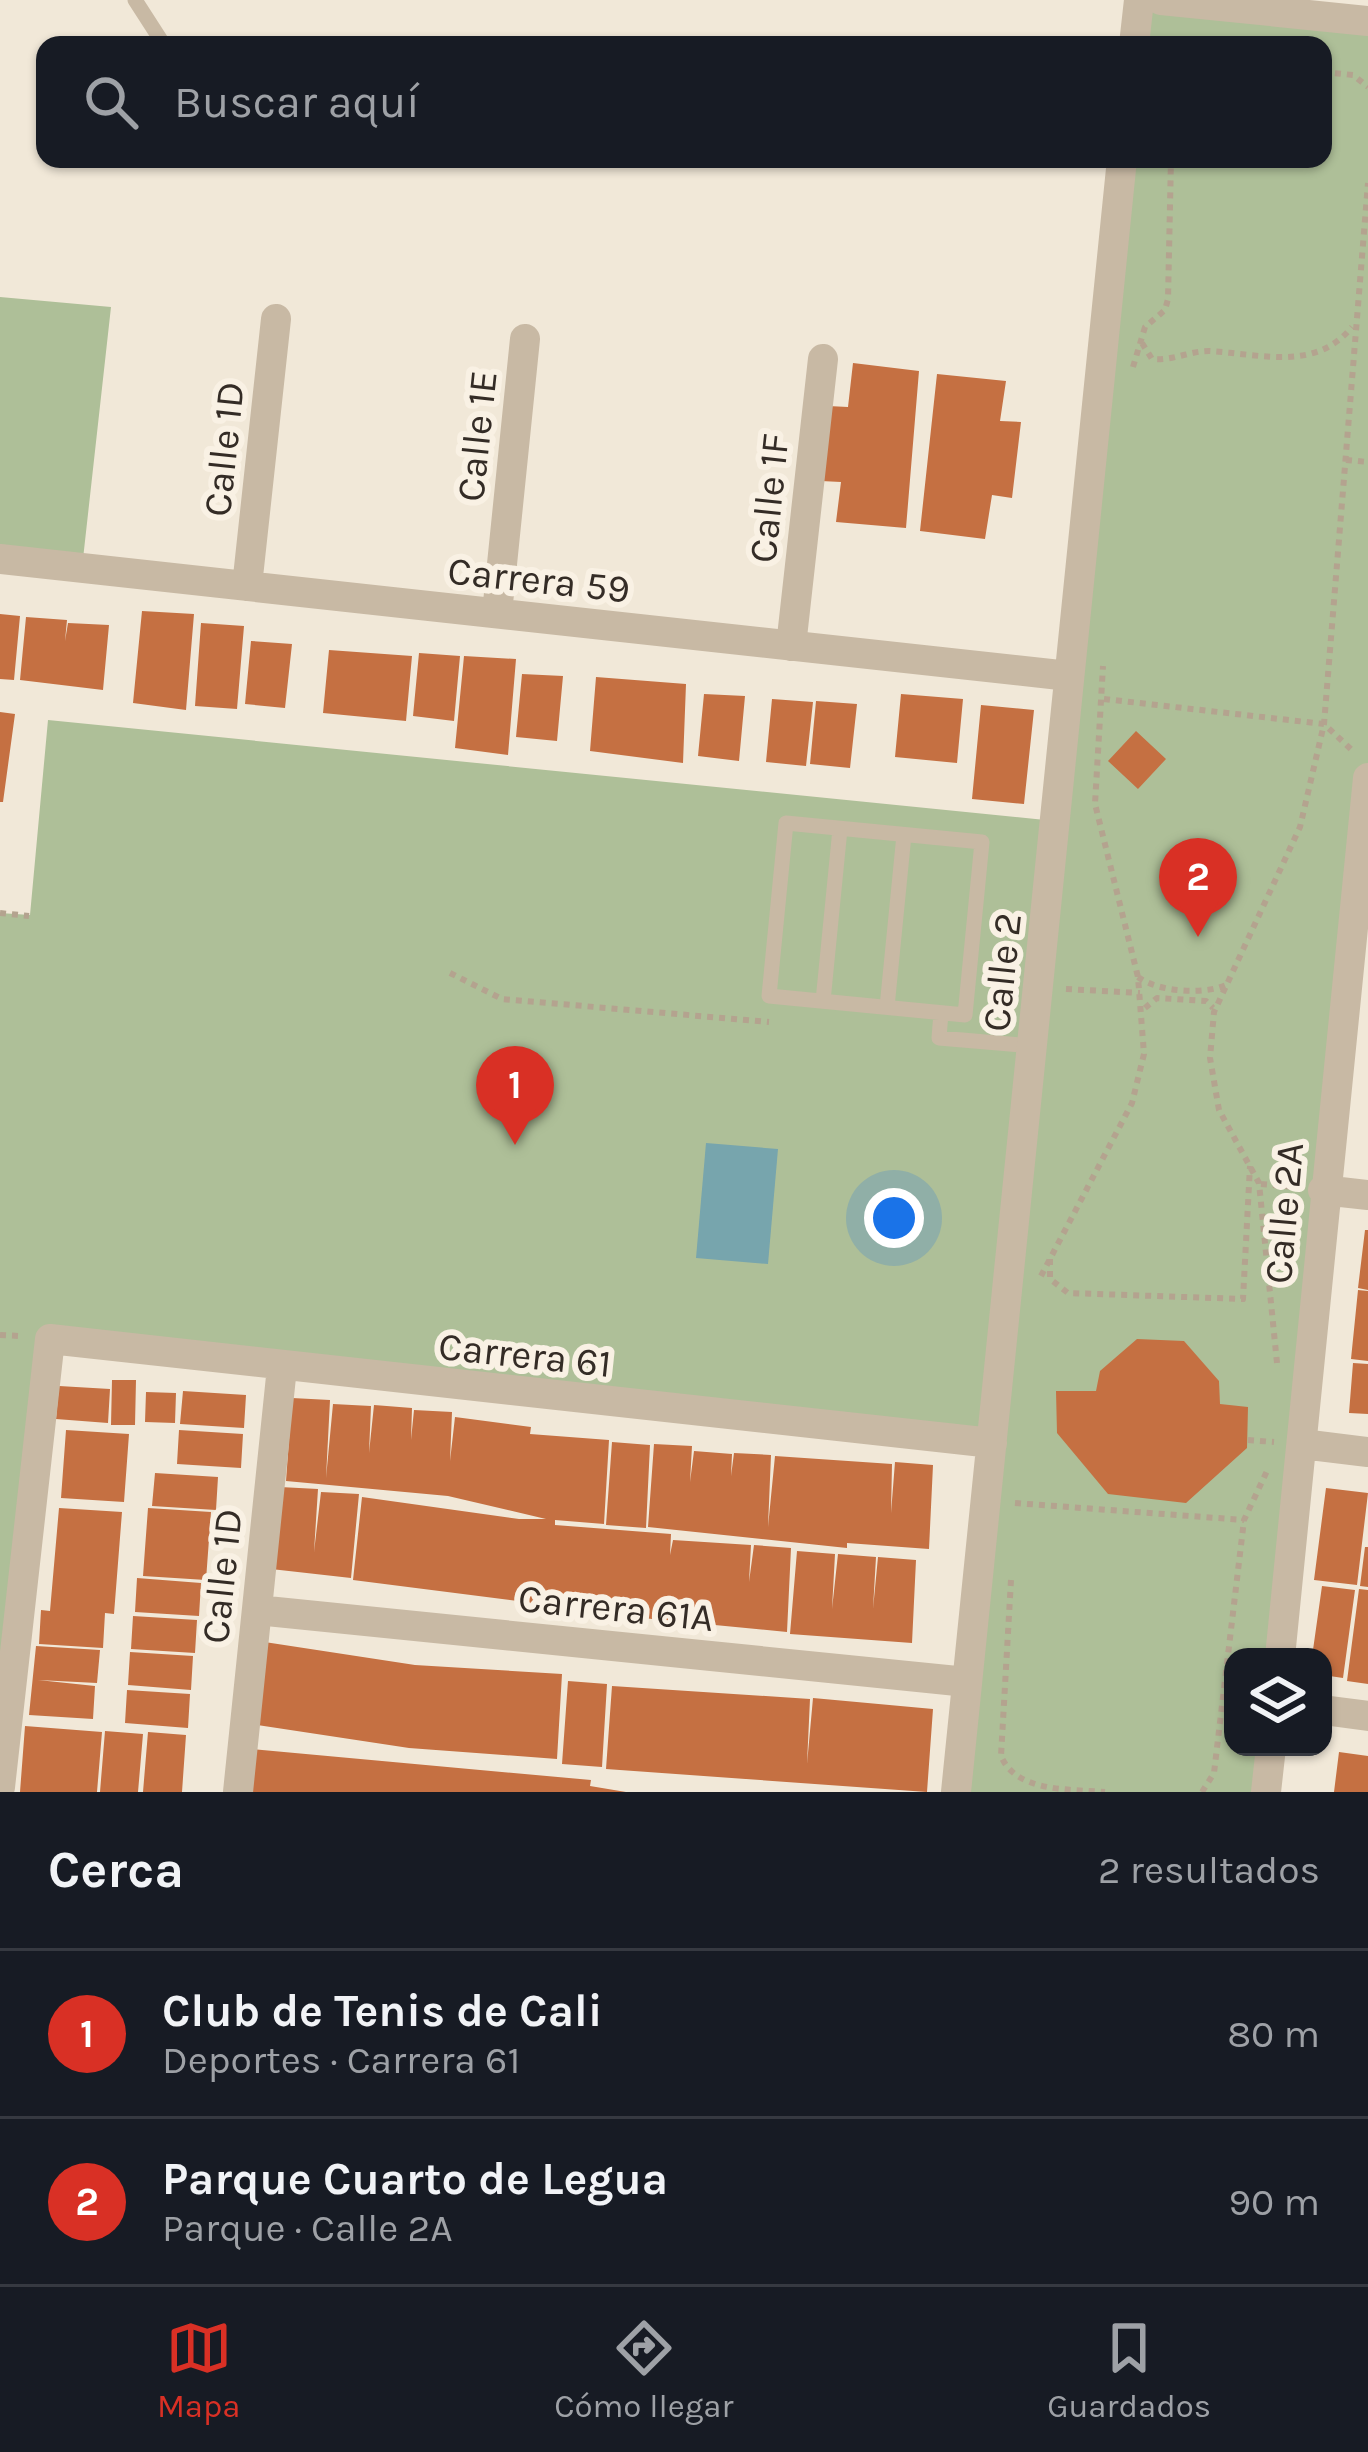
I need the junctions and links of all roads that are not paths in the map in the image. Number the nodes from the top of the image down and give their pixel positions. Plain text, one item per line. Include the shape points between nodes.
1 (135, 0) edge
2 (1139, 0) edge
3 (1161, 0) edge
4 (1368, 20) edge
5 (158, 36) edge
6 (1135, 36) edge
7 (1122, 168) edge
8 (276, 319) dead end
9 (525, 339) dead end
10 (823, 359) dead end
11 (0, 559) edge
12 (248, 586) junction
13 (497, 613) junction
14 (791, 646) junction
15 (1069, 676) junction
16 (1367, 786) edge
17 (840, 829) junction
18 (904, 835) junction
19 (1364, 887) edge
20 (823, 1001) junction
21 (886, 1007) junction
22 (941, 1013) junction
23 (1033, 1046) junction
24 (1323, 1190) junction
25 (1368, 1195) edge
26 (282, 1367) junction
27 (992, 1443) junction
28 (1302, 1444) junction
29 (1368, 1452) edge
30 (257, 1610) junction
31 (1281, 1648) edge
32 (967, 1682) junction
33 (1332, 1711) edge
34 (1368, 1716) edge
35 (1270, 1756) edge
36 (0, 1787) edge
37 (238, 1792) edge
38 (956, 1792) edge
39 (1266, 1792) edge

1 - 5 lane
2 - 6 street
3 - 4 street
7 - 15 street, Calle 2
8 - 12 street, Calle 1D
9 - 13 street, Calle 1E
10 - 14 street, Calle 1F
11 - 12 street, Carrera 59
12 - 13 street, Carrera 59
13 - 14 street, Carrera 59
14 - 15 street, Carrera 59
15 - 23 street, Calle 2
16 - 19 street, Calle 2A
17 - 18 lane
17 - 20 lane
17 - 20 lane via 786,824 769,996
18 - 21 lane
18 - 22 lane via 982,842 965,1015
19 - 24 street, Calle 2A
20 - 21 lane
21 - 22 lane
22 - 23 lane via 939,1038
23 - 27 street, Calle 2
24 - 25 street
24 - 28 street, Calle 2A
26 - 27 street, Carrera 61
26 - 30 street, Calle 1D
26 - 36 street, Carrera 61 via 50,1339
27 - 32 street, Calle 2
28 - 29 street
28 - 31 street, Calle 2A
30 - 32 street, Carrera 61A
30 - 37 street, Calle 1D
32 - 38 street, Calle 2
33 - 34 street
35 - 39 street

